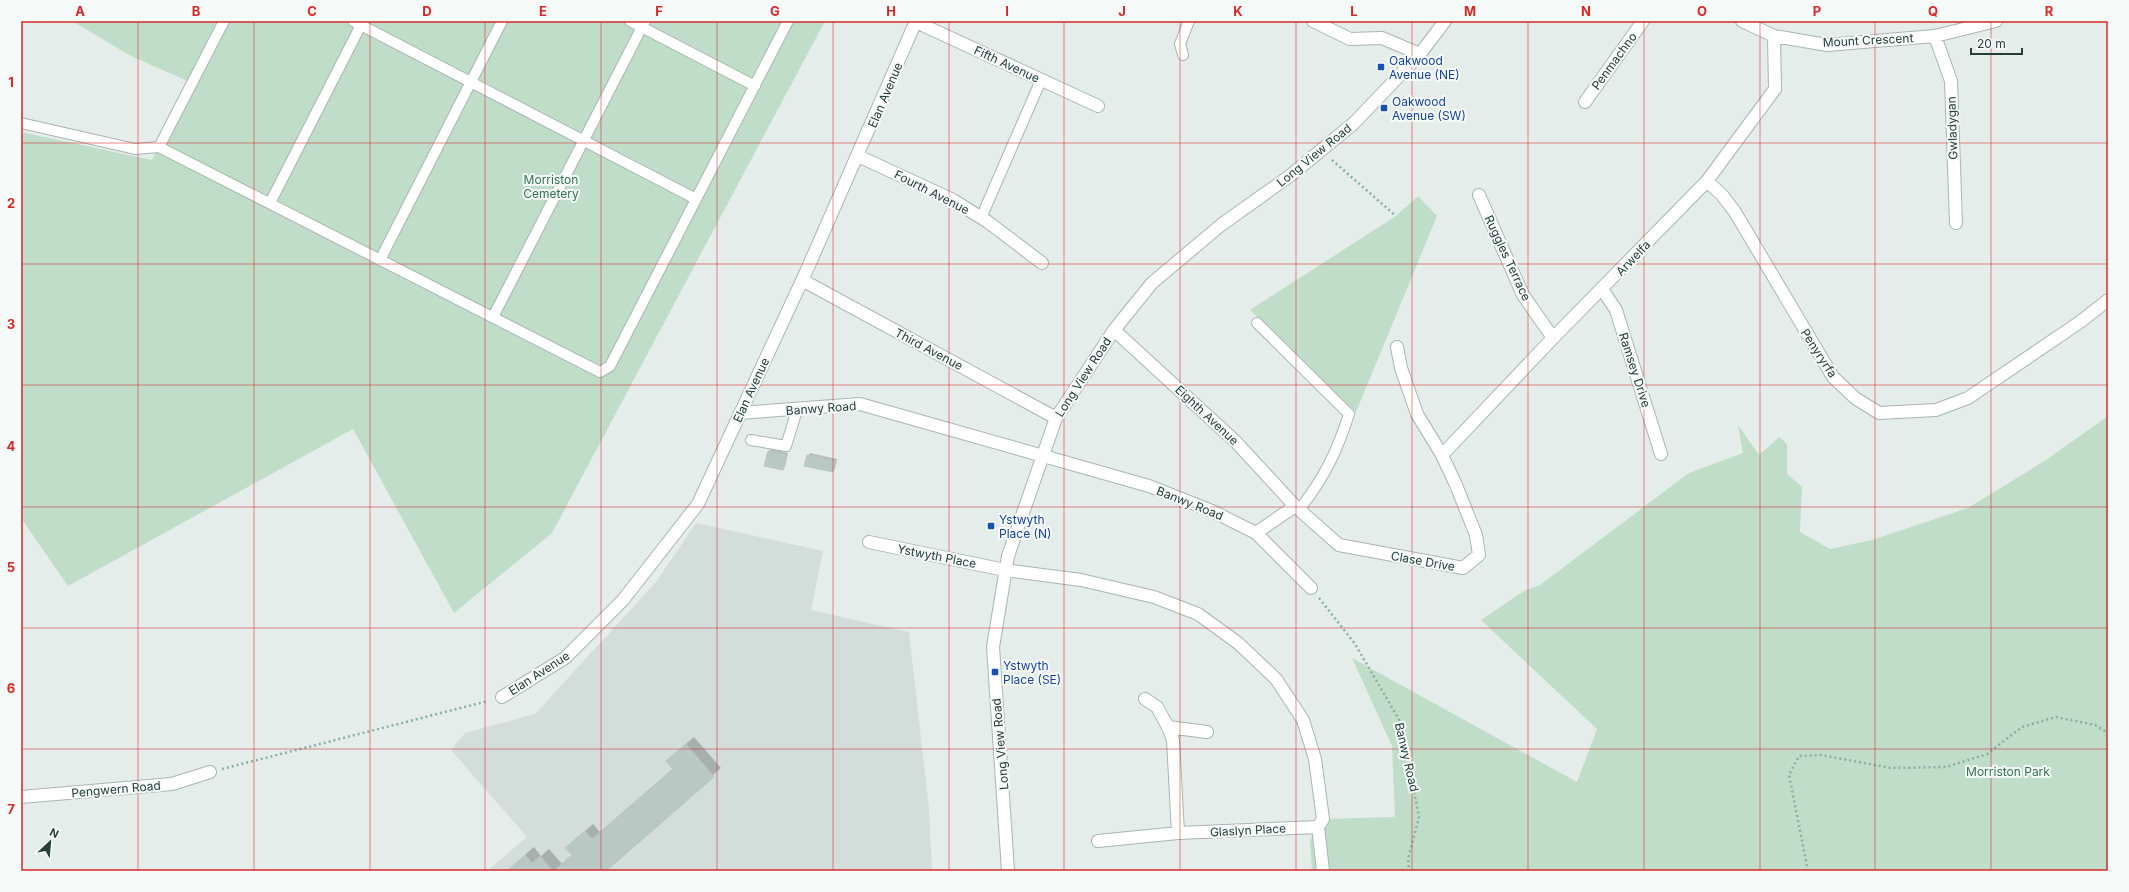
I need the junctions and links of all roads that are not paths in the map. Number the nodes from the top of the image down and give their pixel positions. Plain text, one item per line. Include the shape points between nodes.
1 (224, 21) edge
2 (502, 21) edge
3 (630, 21) edge
4 (788, 21) edge
5 (916, 21) edge
6 (1189, 21) edge
7 (1313, 21) edge
8 (1445, 21) edge
9 (1643, 21) edge
10 (1742, 21) edge
11 (1996, 21) edge
12 (359, 22) edge
13 (643, 24) edge
14 (1774, 36) junction
15 (1935, 36) junction
16 (1420, 54) junction
17 (1183, 55) dead end
18 (1041, 80) junction
19 (471, 82) junction
20 (755, 86) junction
21 (1585, 102) dead end
22 (1098, 106) dead end
23 (21, 123) edge
24 (583, 141) junction
25 (159, 147) junction
26 (858, 156) junction
27 (1707, 182) junction
28 (1480, 195) dead end
29 (696, 199) junction
30 (270, 203) junction
31 (981, 218) junction
32 (1956, 223) dead end
33 (380, 260) junction
34 (1042, 263) dead end
35 (802, 280) junction
36 (1602, 289) junction
37 (2108, 300) edge
38 (493, 317) junction
39 (1258, 323) dead end
40 (1114, 330) junction
41 (1553, 338) junction
42 (1397, 347) dead end
43 (797, 410) junction
44 (740, 413) junction
45 (1056, 418) junction
46 (751, 440) dead end
47 (1661, 454) dead end
48 (1442, 455) junction
49 (1042, 457) junction
50 (1297, 508) junction
51 (1256, 533) junction
52 (869, 542) dead end
53 (1005, 570) junction
54 (1311, 588) road end
55 (502, 697) road end
56 (1145, 699) dead end
57 (1168, 726) junction
58 (1208, 732) dead end
59 (210, 772) road end
60 (21, 798) edge
61 (1318, 827) junction
62 (1178, 833) junction
63 (1098, 841) dead end
64 (1008, 871) edge
65 (1324, 871) edge

1 - 25 lane
2 - 19 lane
3 - 13 lane
4 - 20 lane
5 - 18 street, Fifth Avenue
5 - 26 street, Elan Avenue
6 - 17 lane via 1180,44
7 - 16 street via 1350,39 1382,38
8 - 16 street, Long View Road
9 - 21 street, Penmachno
10 - 14 street, Mount Crescent
11 - 15 street, Mount Crescent
12 - 19 lane
12 - 30 lane
13 - 20 lane
13 - 24 lane
14 - 15 street, Mount Crescent via 1827,45
14 - 27 street, Arwelfa via 1775,89
15 - 32 street, Gwladygan via 1951,81
16 - 40 street, Long View Road via 1354,123 1291,175 1221,225 1152,283
18 - 22 street, Fifth Avenue
18 - 31 lane
19 - 24 lane
19 - 33 lane
20 - 29 lane
23 - 25 lane via 135,149
24 - 29 lane
24 - 38 lane
25 - 30 lane
26 - 31 street, Fourth Avenue via 953,200
26 - 35 street, Elan Avenue
27 - 36 street, Arwelfa
27 - 37 street, Penyryrfa via 1722,195 1735,212 1833,377 1855,398 1879,413 1936,410 1968,398
28 - 41 street, Ruggles Terrace via 1523,295
29 - 38 lane via 610,366 600,372
30 - 33 lane
31 - 34 street, Fourth Avenue
33 - 38 lane
35 - 44 street, Elan Avenue
35 - 45 street, Third Avenue
36 - 41 street, Arwelfa
36 - 47 street, Ramsey Drive via 1616,310
39 - 50 lane via 1350,414 1328,470 1318,486
40 - 45 street, Long View Road
40 - 50 street, Eighth Avenue via 1236,442
41 - 48 street, Arwelfa
42 - 48 street via 1400,368 1417,414
43 - 44 street, Banwy Road
43 - 46 lane via 786,446
43 - 49 street, Banwy Road via 860,404
44 - 55 street, Elan Avenue via 698,504 623,600 565,658
45 - 49 street, Long View Road
48 - 50 street, Clase Drive via 1476,535 1479,554 1463,568 1339,545
49 - 51 street, Banwy Road via 1149,486 1212,511
49 - 53 street, Long View Road
50 - 51 street
51 - 54 street, Banwy Road
52 - 53 street, Ystwyth Place
53 - 61 street, Ystwyth Place via 1081,580 1154,597 1198,614 1238,643 1276,679 1303,720 1315,758 1323,818
53 - 64 street, Long View Road via 993,647
56 - 57 street via 1157,707
57 - 58 street
57 - 62 street via 1173,740
59 - 60 street, Pengwern Road via 172,784
61 - 62 street, Glaslyn Place
61 - 65 street, Ystwyth Place
62 - 63 street, Glaslyn Place

